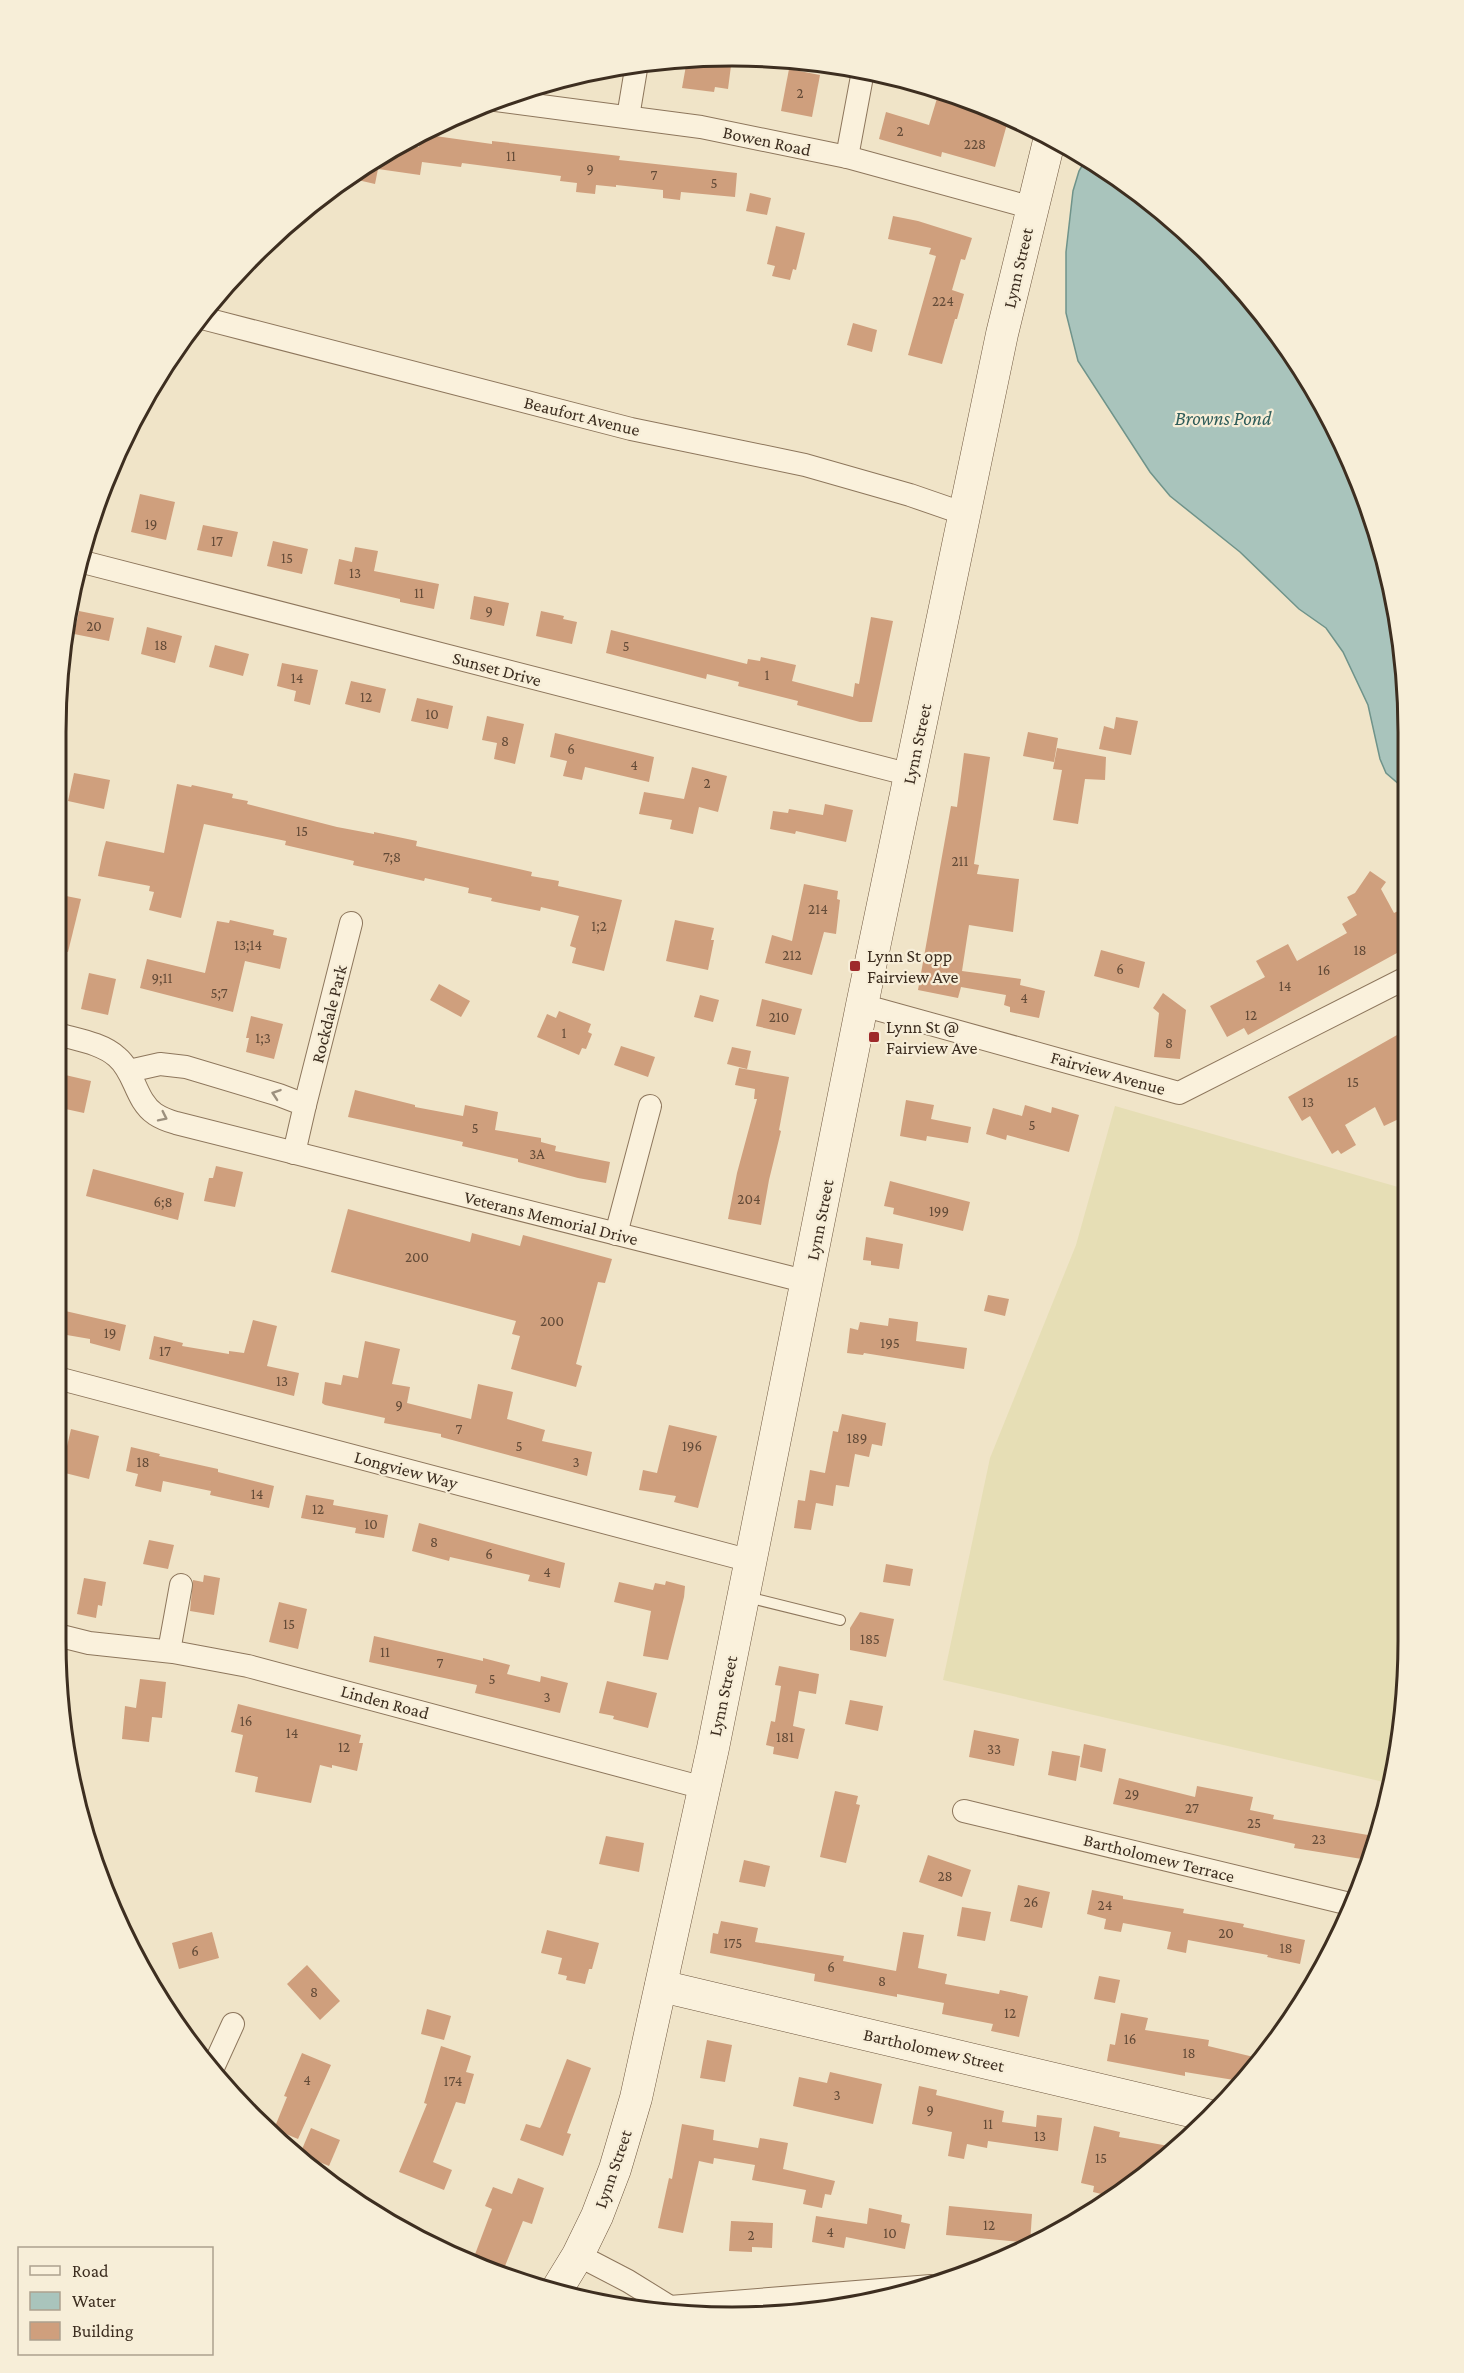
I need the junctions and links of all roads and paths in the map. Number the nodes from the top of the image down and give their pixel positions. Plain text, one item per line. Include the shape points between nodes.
1 (635, 74) edge
2 (862, 79) edge
3 (514, 102) edge
4 (628, 117) junction
5 (1048, 146) edge
6 (847, 157) junction
7 (1033, 208) junction
8 (210, 320) edge
9 (965, 514) junction
10 (88, 563) edge
11 (911, 775) junction
12 (351, 923) dead end
13 (1398, 982) edge
14 (862, 1005) junction
15 (66, 1037) edge
16 (129, 1071) junction
17 (305, 1105) junction
18 (650, 1106) dead end
19 (294, 1153) junction
20 (616, 1234) junction
21 (808, 1282) junction
22 (66, 1380) edge
23 (751, 1561) junction
24 (181, 1585) dead end
25 (744, 1597) junction
26 (840, 1620) dead end
27 (66, 1637) edge
28 (169, 1651) junction
29 (704, 1788) junction
30 (964, 1811) dead end
31 (1344, 1903) edge
32 (661, 1986) junction
33 (233, 2024) dead end
34 (216, 2061) edge
35 (1201, 2114) edge
36 (578, 2255) junction
37 (560, 2284) edge
38 (660, 2303) edge

1 - 4 street
2 - 6 street
3 - 4 street, Bowen Road
4 - 6 street, Bowen Road via 701,127
5 - 7 main road, Lynn Street
6 - 7 street, Bowen Road
7 - 9 main road, Lynn Street
8 - 9 street, Beaufort Avenue via 631,429 805,465
9 - 11 main road, Lynn Street
10 - 11 street, Sunset Drive
11 - 14 main road, Lynn Street
12 - 17 street, Rockdale Park
13 - 14 street, Fairview Avenue via 1179,1093
14 - 21 main road, Lynn Street
15 - 16 street, Veterans Memorial Drive via 106,1049
17 -> 16 street via 186,1067 160,1064
16 -> 19 street, Veterans Memorial Drive via 136,1090 156,1115
17 - 19 street
18 - 20 street
19 - 20 street, Veterans Memorial Drive
20 - 21 street, Veterans Memorial Drive
21 - 23 main road, Lynn Street
22 - 23 street, Longview Way
23 - 25 main road, Lynn Street
24 - 28 street
25 - 26 lane
25 - 29 main road, Lynn Street
27 - 28 street, Linden Road
28 - 29 street, Linden Road via 288,1676
29 - 32 main road, Lynn Street
30 - 31 street, Bartholomew Terrace
32 - 35 main road, Bartholomew Street
32 - 36 main road, Lynn Street via 618,2158
33 - 34 street
36 - 37 main road, Lynn Street
36 - 38 street

